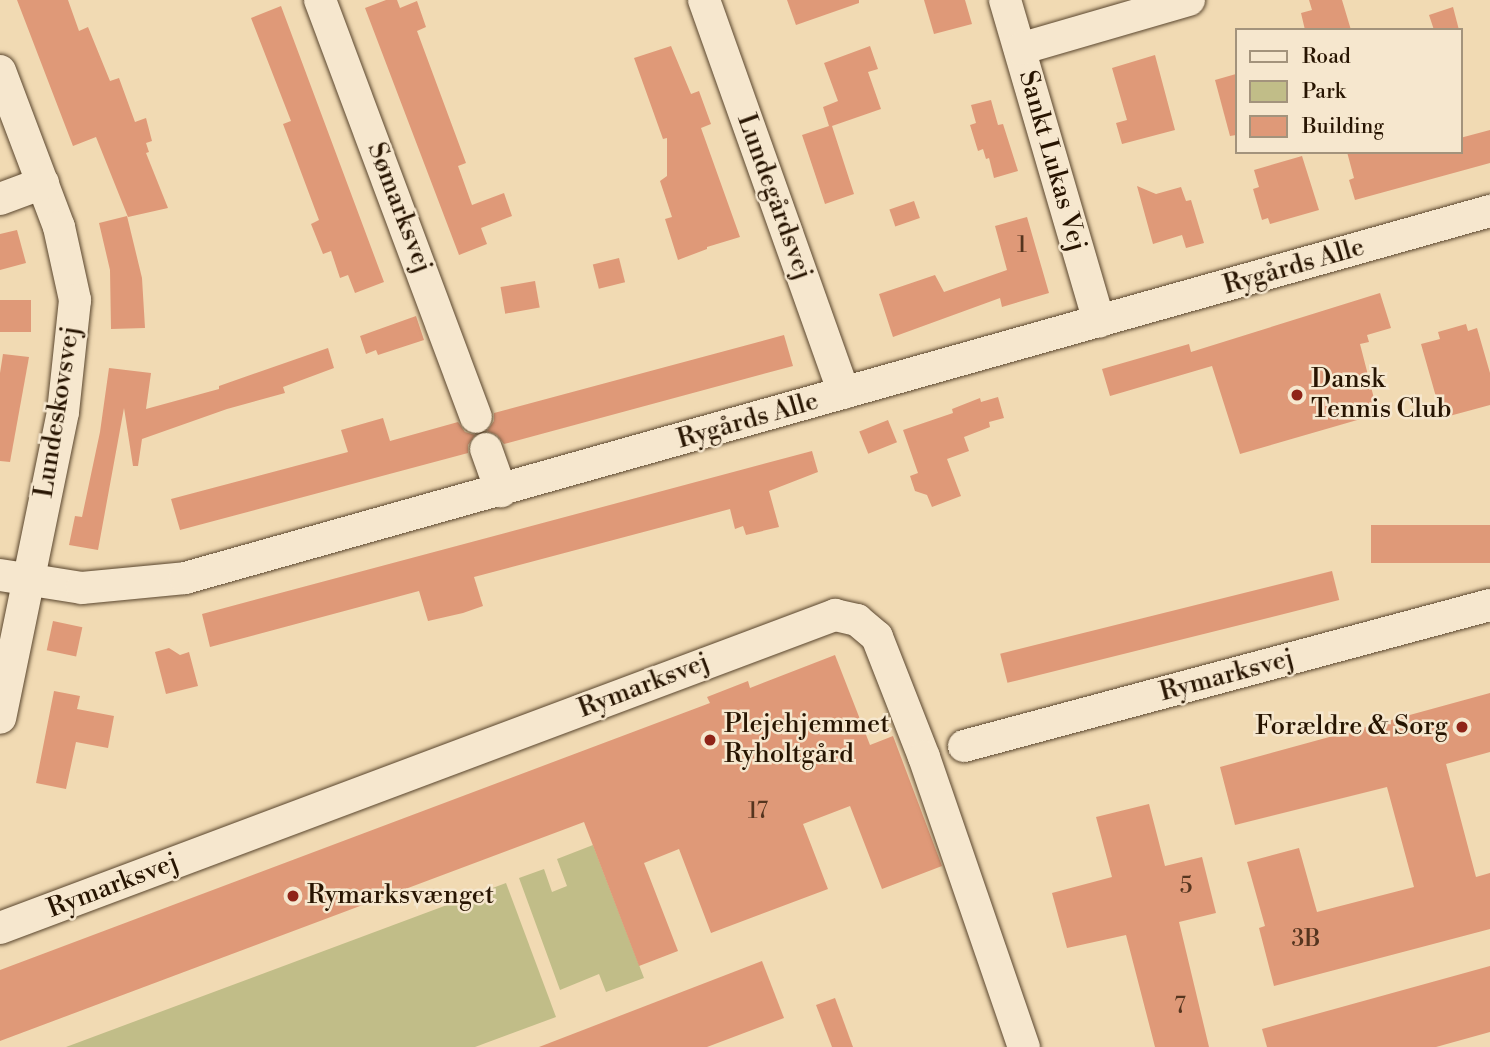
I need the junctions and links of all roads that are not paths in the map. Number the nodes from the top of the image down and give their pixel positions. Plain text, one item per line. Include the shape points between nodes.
1 (320, 0) edge
2 (704, 0) edge
3 (1005, 0) edge
4 (1189, 0) edge
5 (1020, 49) junction
6 (0, 71) edge
7 (43, 183) junction
8 (0, 199) edge
9 (1490, 211) edge
10 (1099, 322) junction
11 (844, 393) junction
12 (476, 417) dead end
13 (486, 449) dead end
14 (501, 491) junction
15 (13, 577) edge
16 (1490, 605) edge
17 (0, 718) edge
18 (964, 746) dead end
19 (0, 928) edge
20 (1024, 1047) edge

1 - 12 street, Sømarksvej
2 - 11 street, Lundegårdsvej
3 - 5 street, Sankt Lukas Vej
4 - 5 street
5 - 10 street, Sankt Lukas Vej
6 - 7 street, Lundeskovsvej
7 - 8 street
7 - 15 street, Lundeskovsvej via 62,237 75,300 71,356 63,412
9 - 10 street, Rygårds Alle
10 - 11 street, Rygårds Alle
11 - 14 street, Rygårds Alle
13 - 14 street
14 - 15 street, Rygårds Alle via 185,578 82,588
15 - 17 street, Lundeskovsvej
16 - 18 street, Rymarksvej
19 - 20 street, Rymarksvej via 835,614 857,620 877,637 924,757

